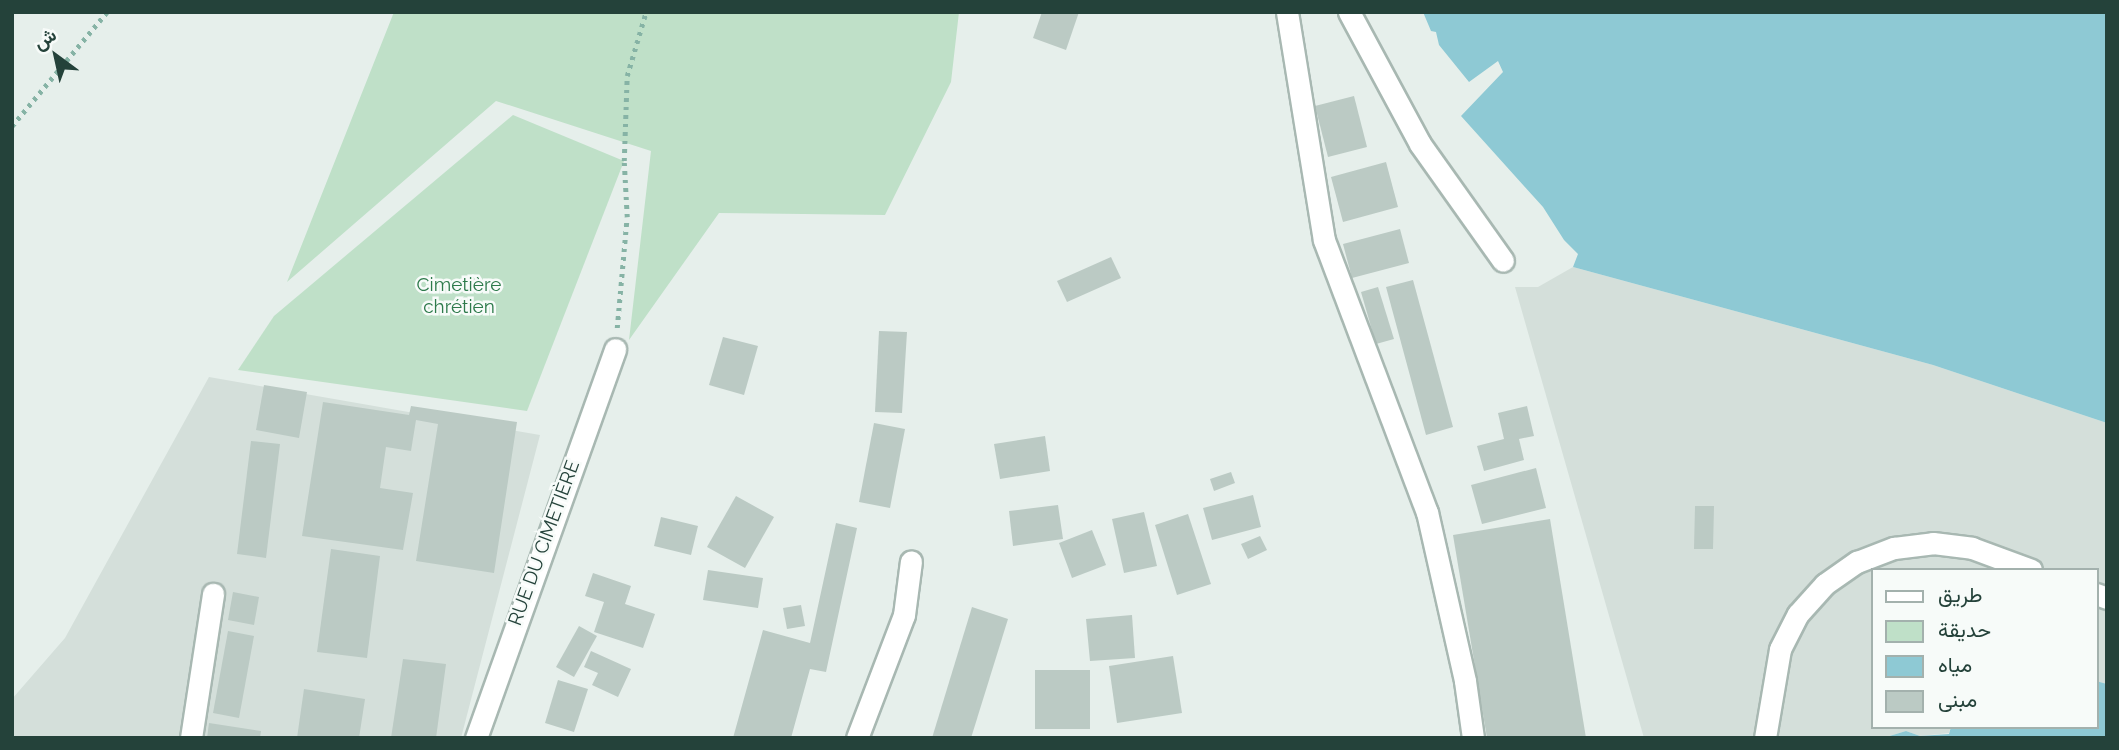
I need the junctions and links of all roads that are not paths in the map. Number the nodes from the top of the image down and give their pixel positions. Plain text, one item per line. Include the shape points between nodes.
1 (1287, 12) edge
2 (1349, 12) edge
3 (1503, 261) dead end
4 (615, 349) road end
5 (911, 561) dead end
6 (2026, 568) edge
7 (213, 594) dead end
8 (191, 738) edge
9 (476, 738) edge
10 (857, 738) edge
11 (1473, 738) edge
12 (1765, 738) edge

1 - 11 street via 1324,240 1427,512 1465,681
2 - 3 street via 1420,144
4 - 9 street, RUE DU CIMETIÈRE
5 - 10 street via 904,615
6 - 12 street via 1972,548 1933,543 1894,548 1857,562 1825,584 1792,626 1780,649
7 - 8 street

